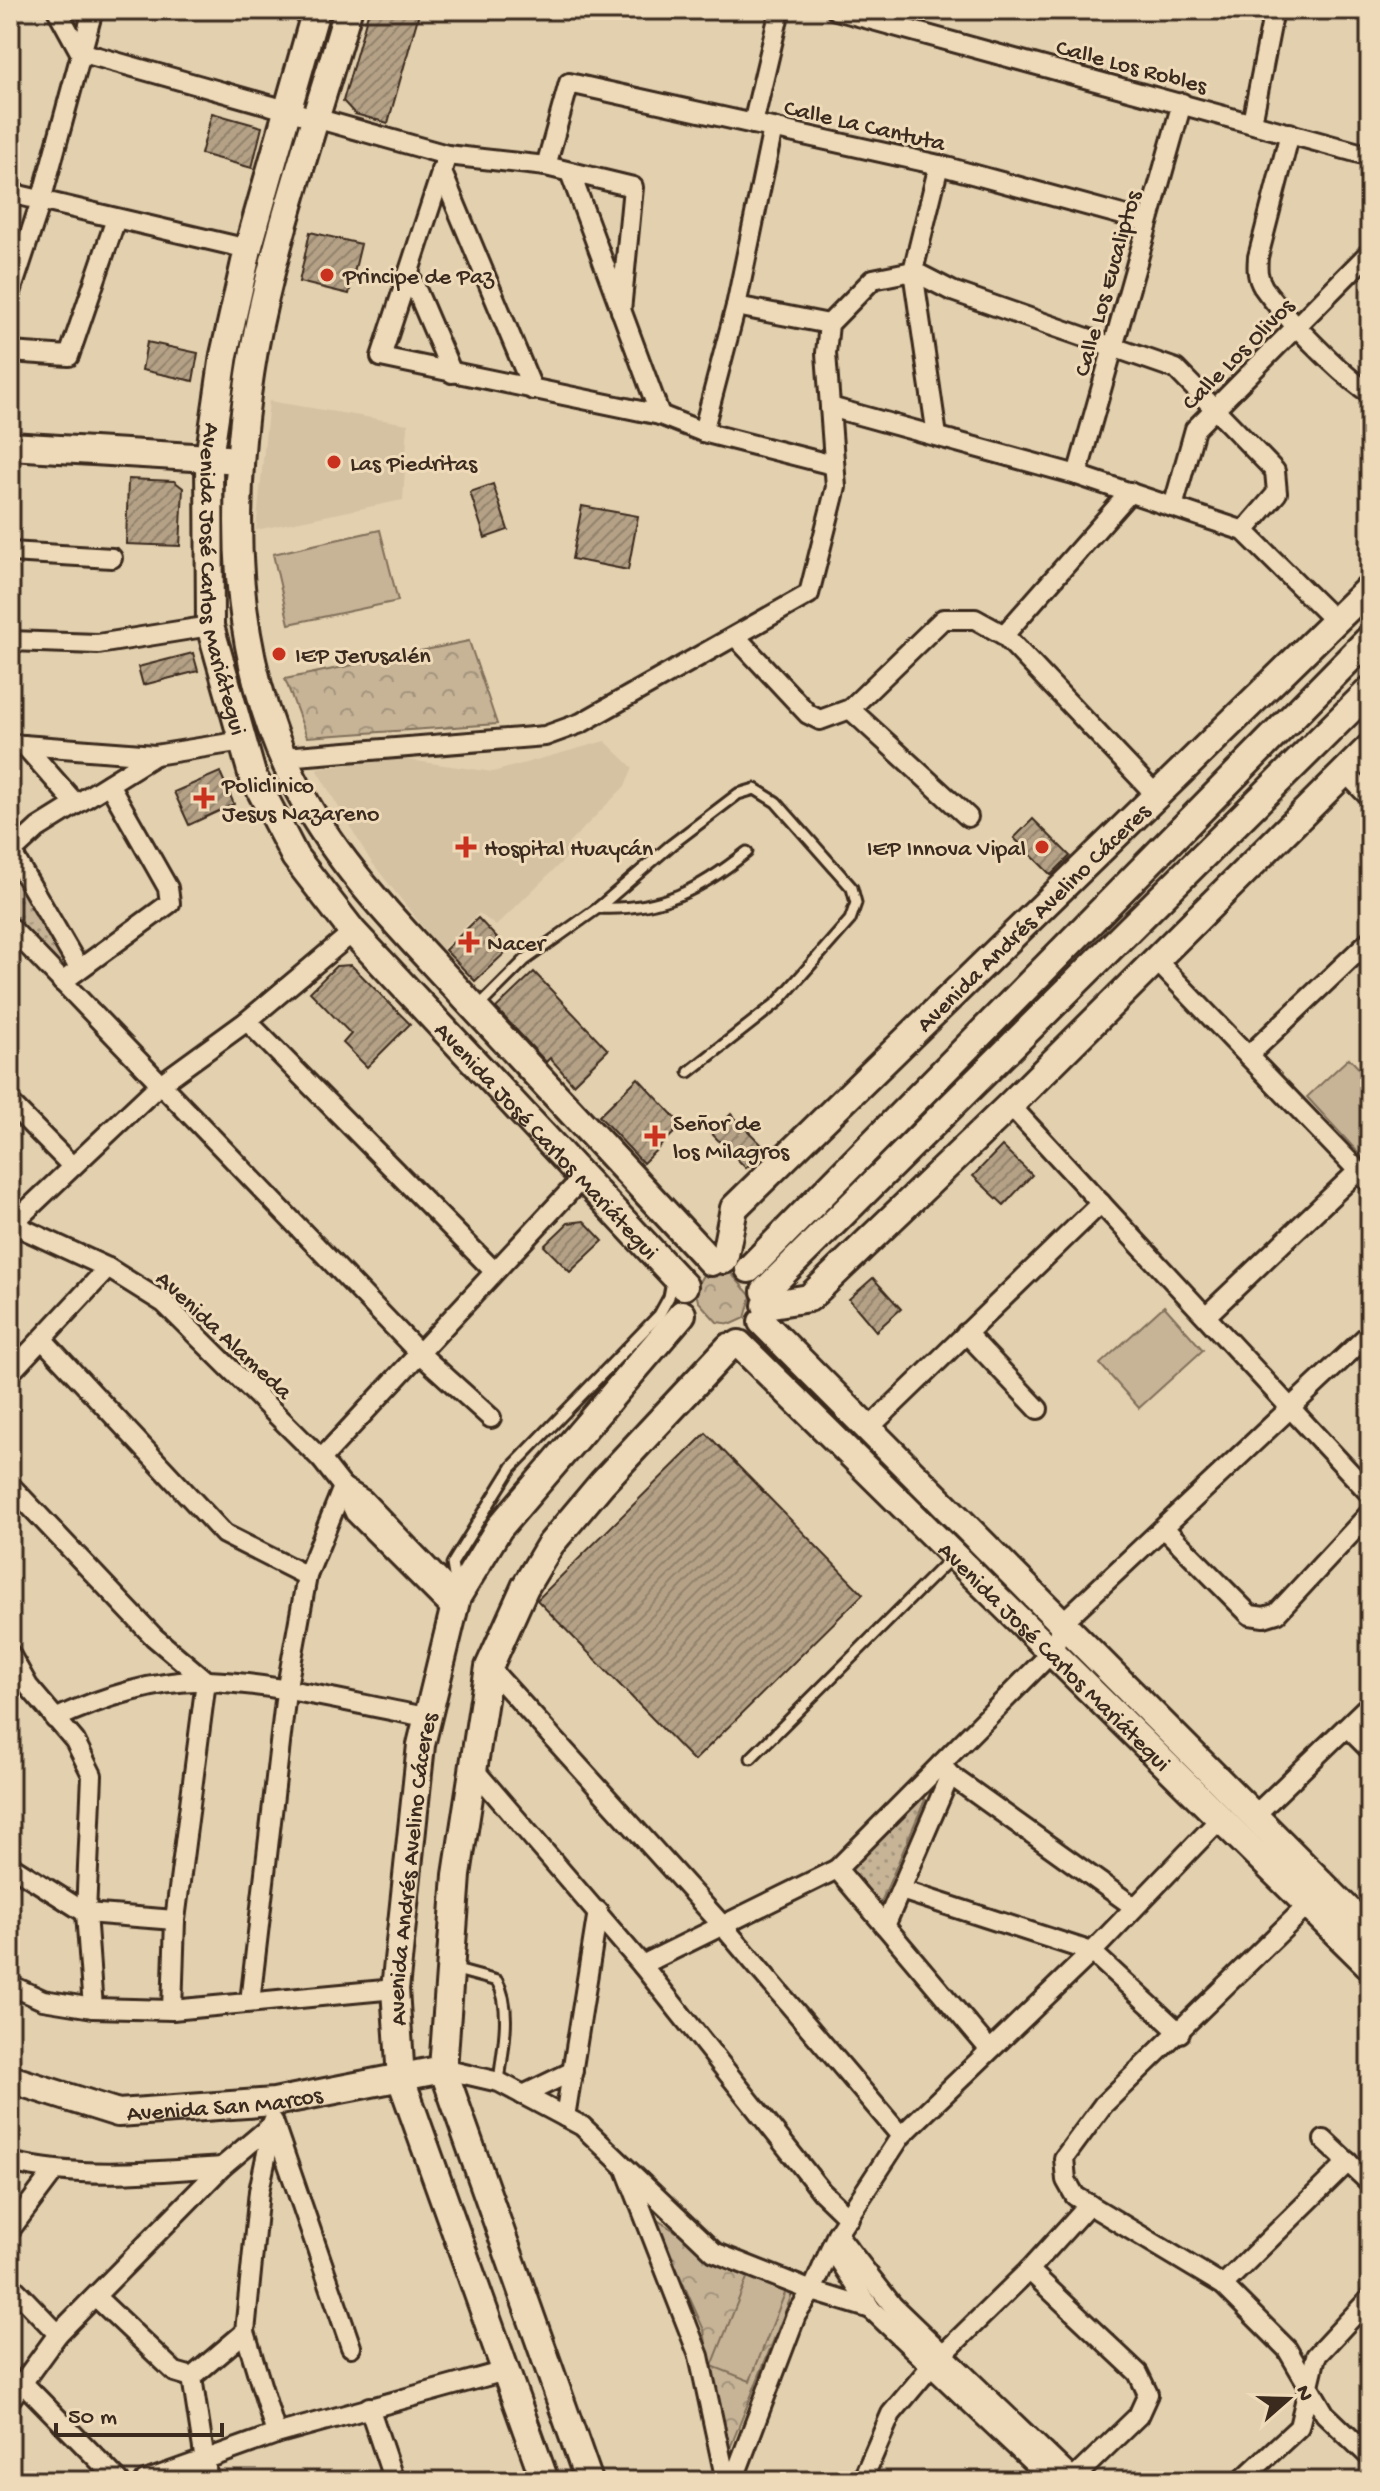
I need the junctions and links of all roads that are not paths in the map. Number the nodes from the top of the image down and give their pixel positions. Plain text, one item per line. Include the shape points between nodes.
1 (57, 10) edge
2 (93, 10) edge
3 (316, 10) edge
4 (348, 10) edge
5 (780, 10) edge
6 (836, 10) edge
7 (1274, 10) edge
8 (892, 17) edge
9 (80, 52) junction
10 (1182, 103) junction
11 (288, 111) junction
12 (316, 120) junction
13 (1252, 123) junction
14 (753, 124) junction
15 (773, 128) junction
16 (1290, 133) junction
17 (1370, 156) edge
18 (444, 163) junction
19 (939, 165) junction
20 (546, 166) junction
21 (571, 175) junction
22 (10, 193) edge
23 (41, 201) junction
24 (116, 219) junction
25 (1148, 222) junction
26 (248, 249) junction
27 (1370, 252) edge
28 (913, 271) junction
29 (410, 275) junction
30 (10, 295) edge
31 (736, 306) junction
32 (621, 311) junction
33 (829, 324) junction
34 (1298, 325) junction
35 (1113, 348) junction
36 (10, 352) edge
37 (452, 373) junction
38 (533, 390) junction
39 (1370, 393) edge
40 (830, 407) junction
41 (1212, 410) junction
42 (660, 415) junction
43 (703, 432) junction
44 (937, 436) junction
45 (10, 446) edge
46 (209, 458) junction
47 (242, 461) junction
48 (833, 465) junction
49 (1077, 475) junction
50 (1130, 492) junction
51 (1173, 507) junction
52 (1244, 531) junction
53 (10, 552) edge
54 (112, 558) dead end
55 (1370, 587) edge
56 (1335, 621) junction
57 (210, 626) junction
58 (1004, 635) junction
59 (736, 637) junction
60 (1370, 638) edge
61 (10, 641) edge
62 (1370, 690) edge
63 (850, 709) junction
64 (243, 741) junction
65 (17, 745) edge
66 (1370, 747) edge
67 (155, 755) junction
68 (284, 757) junction
69 (1345, 772) junction
70 (109, 784) junction
71 (1158, 797) junction
72 (1370, 798) edge
73 (76, 804) junction
74 (968, 817) dead end
75 (747, 852) dead end
76 (11, 854) edge
77 (598, 908) junction
78 (10, 927) edge
79 (353, 932) junction
80 (409, 936) junction
81 (1370, 940) edge
82 (1155, 959) junction
83 (383, 960) junction
84 (79, 968) junction
85 (62, 982) junction
86 (476, 1009) junction
87 (247, 1021) junction
88 (1248, 1056) junction
89 (689, 1072) dead end
90 (159, 1085) junction
91 (10, 1103) edge
92 (1010, 1105) junction
93 (72, 1166) junction
94 (1364, 1177) edge
95 (582, 1178) junction
96 (1101, 1203) junction
97 (10, 1224) edge
98 (728, 1264) junction
99 (108, 1268) junction
100 (494, 1271) junction
101 (679, 1280) junction
102 (764, 1306) junction
103 (682, 1314) junction
104 (1206, 1316) junction
105 (966, 1333) junction
106 (1370, 1333) edge
107 (43, 1340) junction
108 (734, 1345) junction
109 (418, 1352) junction
110 (10, 1373) edge
111 (1291, 1408) junction
112 (1038, 1409) dead end
113 (491, 1418) dead end
114 (869, 1428) junction
115 (321, 1459) junction
116 (10, 1485) edge
117 (343, 1487) junction
118 (1370, 1494) edge
119 (1370, 1513) edge
120 (1164, 1528) junction
121 (954, 1554) junction
122 (307, 1576) junction
123 (456, 1604) junction
124 (1063, 1622) junction
125 (1053, 1651) junction
126 (10, 1654) edge
127 (489, 1667) junction
128 (206, 1681) junction
129 (286, 1692) junction
130 (1370, 1704) edge
131 (426, 1717) junction
132 (55, 1719) junction
133 (1347, 1727) junction
134 (1370, 1750) edge
135 (751, 1758) dead end
136 (471, 1766) junction
137 (945, 1770) junction
138 (1255, 1815) junction
139 (1222, 1817) junction
140 (10, 1865) edge
141 (837, 1869) junction
142 (901, 1890) junction
143 (1309, 1904) junction
144 (1133, 1906) junction
145 (598, 1911) junction
146 (86, 1913) junction
147 (175, 1920) junction
148 (722, 1925) junction
149 (885, 1926) junction
150 (1370, 1932) edge
151 (1092, 1952) junction
152 (642, 1965) junction
153 (1370, 1966) edge
154 (450, 1968) junction
155 (10, 1985) edge
156 (395, 1989) junction
157 (250, 2002) junction
158 (93, 2008) junction
159 (172, 2010) junction
160 (1180, 2033) junction
161 (989, 2049) junction
162 (443, 2069) junction
163 (573, 2071) junction
164 (10, 2079) edge
165 (401, 2079) junction
166 (499, 2082) junction
167 (523, 2095) junction
168 (273, 2113) junction
169 (565, 2117) junction
170 (901, 2136) junction
171 (1324, 2140) dead end
172 (10, 2162) edge
173 (1348, 2162) junction
174 (624, 2166) junction
175 (222, 2167) junction
176 (55, 2170) junction
177 (1370, 2183) edge
178 (1089, 2204) junction
179 (849, 2218) junction
180 (10, 2230) edge
181 (834, 2241) junction
182 (1029, 2270) junction
183 (10, 2284) edge
184 (1223, 2285) junction
185 (812, 2291) junction
186 (97, 2298) junction
187 (1370, 2298) edge
188 (871, 2309) junction
189 (1361, 2315) edge
190 (245, 2332) junction
191 (58, 2334) junction
192 (351, 2347) dead end
193 (937, 2360) junction
194 (505, 2371) junction
195 (192, 2377) junction
196 (24, 2384) junction
197 (1309, 2384) junction
198 (10, 2400) edge
199 (369, 2407) junction
200 (276, 2434) junction
201 (1370, 2457) edge
202 (204, 2460) junction
203 (390, 2480) edge
204 (1074, 2480) edge
205 (119, 2481) edge
206 (145, 2481) edge
207 (208, 2481) edge
208 (545, 2481) edge
209 (589, 2481) edge
210 (726, 2481) edge
211 (733, 2481) edge
212 (862, 2481) edge
213 (1052, 2481) edge
214 (1241, 2481) edge

1 - 9 street
2 - 9 street
3 - 11 street, Avenida José Carlos Mariátegui
4 - 12 street, Avenida José Carlos Mariátegui
5 - 14 street
6 - 8 street, Calle Los Robles
7 - 13 street
8 - 10 street, Calle Los Robles
9 - 11 street
9 - 23 street
10 - 13 street, Calle Los Robles
10 - 25 street, Calle Los Eucaliptos
11 - 12 street
11 - 26 street, Avenida José Carlos Mariátegui
12 - 18 street
12 - 47 street, Avenida José Carlos Mariátegui via 268,284 254,350
13 - 16 street, Calle Los Robles
14 - 15 street, Calle La Cantuta
14 - 20 street, Calle La Cantuta via 569,83
15 - 19 street, Calle La Cantuta
15 - 31 street
16 - 17 street, Calle Los Robles
16 - 34 street via 1257,274
18 - 20 street
18 - 29 street
18 - 38 street
19 - 25 street, Calle La Cantuta
19 - 28 street
20 - 21 street
21 - 32 street
21 - 32 street via 633,187
22 - 23 street
23 - 24 street
23 - 30 street
24 - 26 street
24 - 36 street via 69,356
25 - 35 street, Calle Los Eucaliptos
26 - 46 street, Avenida José Carlos Mariátegui via 224,355
27 - 34 street, Calle Los Olivos
28 - 33 street via 873,279
28 - 35 street via 952,291
28 - 44 street
29 - 37 street
29 - 37 street via 381,357
31 - 33 street
31 - 43 street
32 - 42 street
33 - 40 street
34 - 39 street
34 - 41 street, Calle Los Olivos
35 - 41 street via 1176,369
35 - 49 street, Calle Los Eucaliptos
37 - 38 street
38 - 42 street
40 - 44 street
40 - 48 street
41 - 51 street, Calle Los Olivos via 1195,429
41 - 52 street via 1275,471 1277,493
42 - 43 street
43 - 48 street
44 - 49 street
45 - 46 street
46 - 47 street
46 - 57 street, Avenida José Carlos Mariátegui
47 - 68 street, Avenida José Carlos Mariátegui via 236,545 240,605 249,653
48 - 59 street via 836,487 809,594
49 - 50 street
50 - 51 street
50 - 58 street
51 - 52 street
52 - 56 street
53 - 54 street
55 - 56 street, Avenida Andrés Avelino Cáceres
56 - 71 street, Avenida Andrés Avelino Cáceres
57 - 61 street via 98,644
57 - 64 street, Avenida José Carlos Mariátegui
58 - 63 street via 975,619 943,619
58 - 71 street
59 - 63 street via 808,714 820,720
59 - 68 street via 581,723 545,736
60 - 98 street, Avenida Andrés Avelino Cáceres
62 - 102 street
63 - 74 street
64 - 67 street
64 - 79 street, Avenida José Carlos Mariátegui via 252,774 295,857
65 - 67 street
65 - 73 street
66 - 69 street
67 - 70 street
68 - 80 street, Avenida José Carlos Mariátegui via 326,835
69 - 72 street
69 - 82 street
70 - 73 street
70 - 84 street via 168,888 170,903
71 - 98 street, Avenida Andrés Avelino Cáceres via 734,1208
73 - 76 street via 38,828
75 - 77 lane via 704,885 649,904
76 - 84 street
77 - 86 lane via 525,960
77 - 89 lane via 711,814 738,794 755,789 776,802 852,888 856,903 850,920 778,1002
78 - 85 street
79 - 83 street, Avenida José Carlos Mariátegui
79 - 87 street
80 - 83 street
80 - 86 street, Avenida José Carlos Mariátegui
81 - 88 street
82 - 88 street
82 - 92 street
83 - 95 street, Avenida José Carlos Mariátegui
84 - 85 street
85 - 90 street
86 - 98 street, Avenida José Carlos Mariátegui
87 - 90 street
87 - 100 street
88 - 94 street
90 - 93 street
90 - 109 street
91 - 93 street
92 - 96 street
92 - 102 street via 809,1298
93 - 97 street
94 - 104 street
95 - 100 street
95 - 101 street, Avenida José Carlos Mariátegui
96 - 104 street
96 - 105 street
97 - 99 street, Avenida Alameda
98 - 101 street
98 - 102 street
99 - 107 street
99 - 115 street, Avenida Alameda via 164,1303
100 - 109 street
101 - 103 street
101 - 123 lane via 659,1315 512,1467 452,1564
102 - 108 street via 750,1338
102 - 114 street, Avenida José Carlos Mariátegui
103 - 108 street via 706,1343
103 - 123 street, Avenida Andrés Avelino Cáceres via 499,1528
104 - 111 street
105 - 112 street
105 - 114 street
106 - 111 street
107 - 110 street
107 - 122 street via 224,1534
108 - 121 street, Avenida José Carlos Mariátegui
108 - 127 street, Avenida Andrés Avelino Cáceres via 550,1545
109 - 113 street
109 - 115 street
111 - 118 street
111 - 120 street
114 - 124 street, Avenida José Carlos Mariátegui
115 - 117 street, Avenida Alameda
116 - 128 street via 154,1637
117 - 122 street
117 - 123 street, Avenida Alameda via 364,1500
119 - 120 street via 1277,1613 1264,1617 1250,1615
120 - 124 street
121 - 125 street, Avenida José Carlos Mariátegui
121 - 135 lane
122 - 129 street
123 - 131 street, Avenida Andrés Avelino Cáceres
124 - 125 street
124 - 138 street, Avenida José Carlos Mariátegui
125 - 137 street
125 - 139 street, Avenida José Carlos Mariátegui
126 - 132 street
127 - 136 street, Avenida Andrés Avelino Cáceres
127 - 148 street
128 - 129 street
128 - 132 street via 128,1692
128 - 147 street
129 - 131 street
129 - 157 street
130 - 133 street
131 - 156 street, Avenida Andrés Avelino Cáceres
132 - 146 street via 75,1741 92,1775
133 - 134 street
133 - 138 street
136 - 145 street
136 - 154 street, Avenida Andrés Avelino Cáceres
137 - 141 street
137 - 142 street
137 - 144 street
138 - 150 street, Avenida José Carlos Mariátegui
139 - 143 street, Avenida José Carlos Mariátegui
139 - 144 street
140 - 146 street
141 - 148 street
141 - 149 street
142 - 149 street
142 - 151 street
143 - 153 street, Avenida José Carlos Mariátegui
143 - 160 street
144 - 151 street
145 - 152 street
145 - 163 street
146 - 147 street
146 - 158 street
147 - 159 street
148 - 152 street
148 - 170 street
149 - 161 street
151 - 160 street
151 - 161 street
152 - 179 street via 822,2192
154 - 162 street, Avenida Andrés Avelino Cáceres
154 - 166 lane via 497,1981 503,1992
155 - 158 street via 43,2000
156 - 157 street
156 - 165 street, Avenida Andrés Avelino Cáceres
157 - 159 street
158 - 159 street
160 - 178 street via 1103,2105 1064,2158 1066,2180 1075,2196
161 - 170 street
162 - 165 street, Avenida San Marcos
162 - 166 street
162 - 209 street, Avenida Andrés Avelino Cáceres
163 - 167 street
163 - 169 street
164 - 168 street, Avenida San Marcos via 118,2113
165 - 168 street, Avenida San Marcos
165 - 194 street, Avenida Andrés Avelino Cáceres
166 - 167 street
167 - 169 street
168 - 175 street
168 - 190 street
168 - 192 street
169 - 174 street
170 - 179 street
171 - 173 street
172 - 176 street
173 - 177 street
173 - 184 street
174 - 185 street via 714,2252
174 - 210 street via 695,2343
175 - 176 street via 133,2173
175 - 186 street
176 - 180 street
178 - 182 street
178 - 184 street
179 - 181 street
181 - 185 street
181 - 188 street
181 - 193 street
182 - 193 street
182 - 204 street via 1138,2373 1148,2394 1138,2416
183 - 191 street
184 - 197 street via 1287,2349
185 - 188 street
185 - 211 street via 796,2315
186 - 191 street
186 - 195 street via 175,2372
187 - 189 street
188 - 193 street
189 - 197 street via 1316,2356
190 - 195 street
190 - 200 street
191 - 196 street
193 - 204 street
193 - 212 street via 891,2414
193 - 213 street
194 - 199 street
194 - 208 street, Avenida Andrés Avelino Cáceres
195 - 202 street
196 - 198 street
196 - 205 street
197 - 201 street via 1325,2414
197 - 214 street via 1299,2427
199 - 200 street
199 - 203 street
200 - 202 street
202 - 206 street
202 - 207 street

